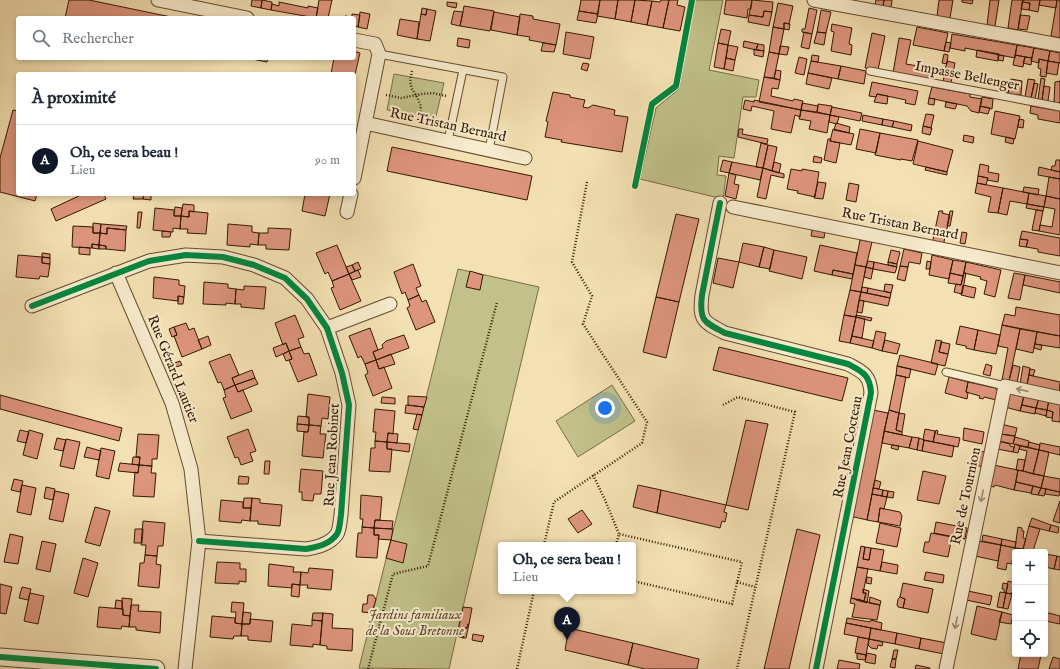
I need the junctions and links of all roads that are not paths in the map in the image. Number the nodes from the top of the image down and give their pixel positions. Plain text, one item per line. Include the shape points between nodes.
1 (158, 0) edge
2 (814, 0) edge
3 (237, 16) edge
4 (356, 40) edge
5 (1060, 45) edge
6 (379, 54) junction
7 (463, 70) junction
8 (870, 71) dead end
9 (1060, 107) edge
10 (365, 123) junction
11 (448, 141) junction
12 (489, 150) junction
13 (525, 158) dead end
14 (356, 168) edge
15 (351, 196) edge
16 (720, 203) dead end
17 (733, 206) dead end
18 (347, 212) dead end
19 (116, 273) junction
20 (1060, 273) edge
21 (390, 304) dead end
22 (32, 306) dead end
23 (326, 328) junction
24 (946, 372) dead end
25 (1004, 386) junction
26 (1060, 398) edge
27 (198, 541) junction
28 (0, 657) edge
29 (96, 666) edge
30 (156, 669) edge
31 (186, 669) edge
32 (816, 669) edge
33 (946, 669) edge

1 - 3 street
2 - 5 street
4 - 6 street via 375,44
6 - 7 lane
6 - 10 street
7 - 11 lane
7 - 12 lane via 503,77
8 - 9 lane, Impasse Bellenger
10 - 11 street, Rue Tristan Bernard
10 - 14 street
11 - 12 street, Rue Tristan Bernard
12 - 13 street, Rue Tristan Bernard
15 - 18 street
16 - 32 street, Rue Jean Cocteau via 702,295 702,317 709,325 725,333 848,364 864,373 870,383 871,393
17 - 20 street, Rue Tristan Bernard
19 - 22 street, Rue Jean Robinet
19 - 23 street, Rue Jean Robinet via 149,261 186,255 223,257 254,265 285,278 307,299
19 - 27 street, Rue Gérard Lautier via 172,403 192,469
21 - 23 street
23 - 27 street, Rue Jean Robinet via 350,405 338,533 319,547 306,548
24 - 25 lane
26 -> 25 street
25 -> 33 street, Rue de Tournion
27 - 31 street, Rue Gérard Lautier
28 - 29 street
29 - 30 street

